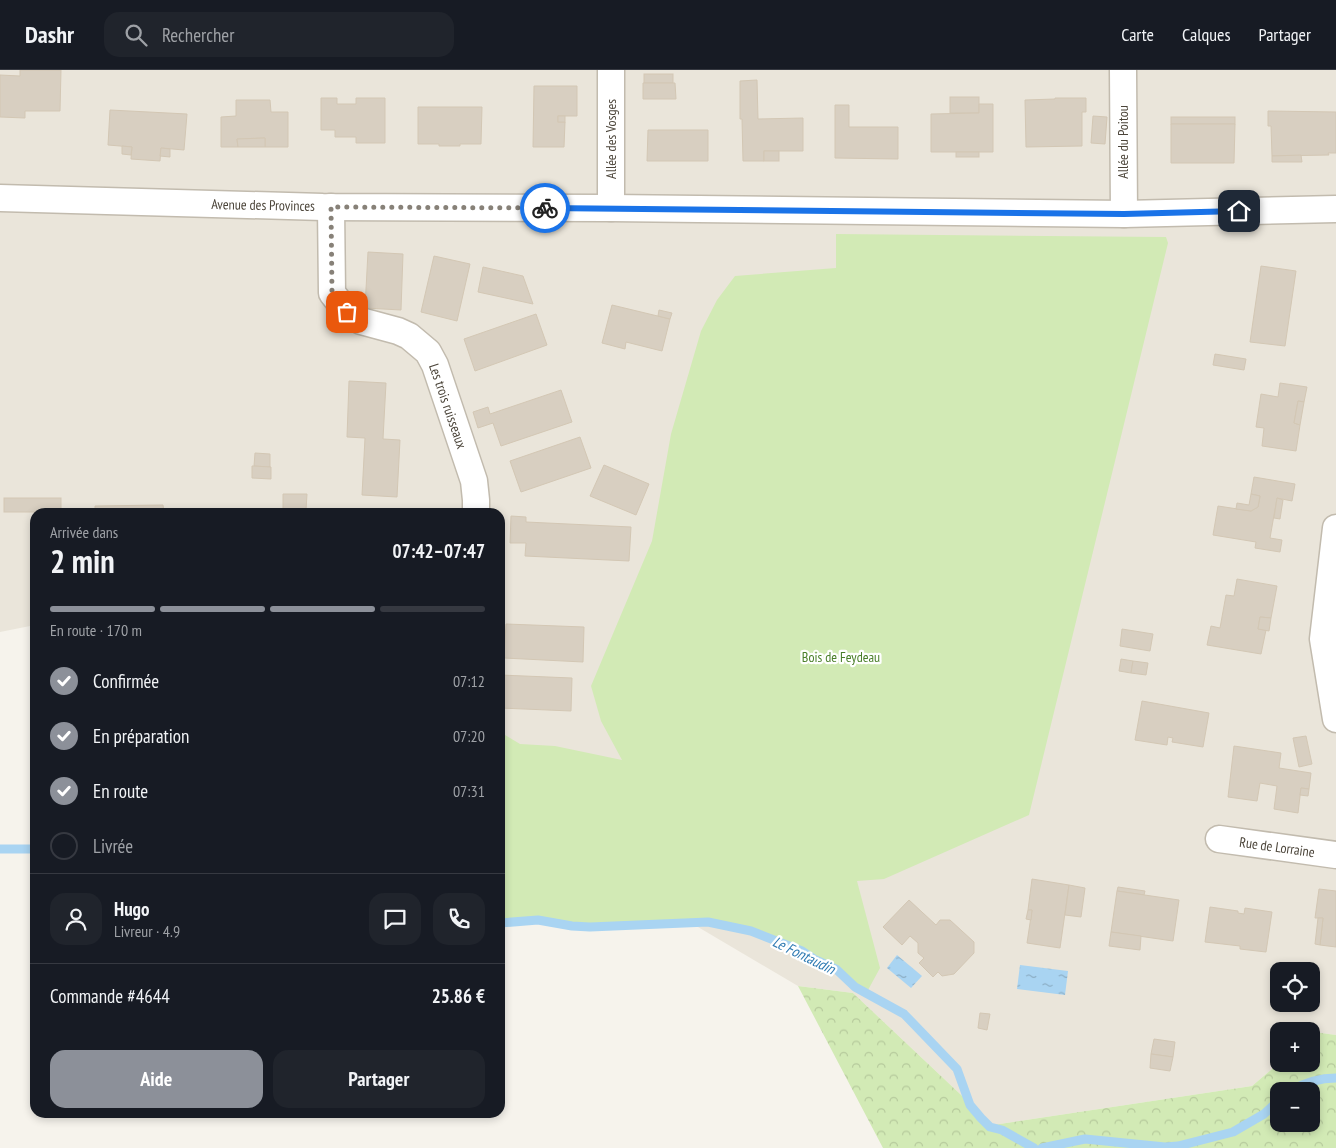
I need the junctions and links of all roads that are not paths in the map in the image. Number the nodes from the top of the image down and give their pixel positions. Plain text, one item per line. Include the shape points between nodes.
1 (611, 70) edge
2 (1123, 70) edge
3 (0, 198) edge
4 (331, 207) junction
5 (611, 208) junction
6 (1336, 212) edge
7 (1124, 214) junction
8 (476, 508) edge
9 (1336, 528) edge
10 (1336, 719) edge
11 (1219, 839) dead end
12 (1336, 855) edge

1 - 5 street, Allée des Vosges
2 - 7 street, Allée du Poitou
3 - 4 street, Avenue des Provinces
4 - 5 street, Avenue des Provinces
4 - 8 street, Les trois ruisseaux via 332,293 347,312 361,321 409,336 428,352 474,480
5 - 7 street, Avenue des Provinces
6 - 7 street, Avenue des Provinces
9 - 10 street via 1323,639
11 - 12 street, Rue de Lorraine

